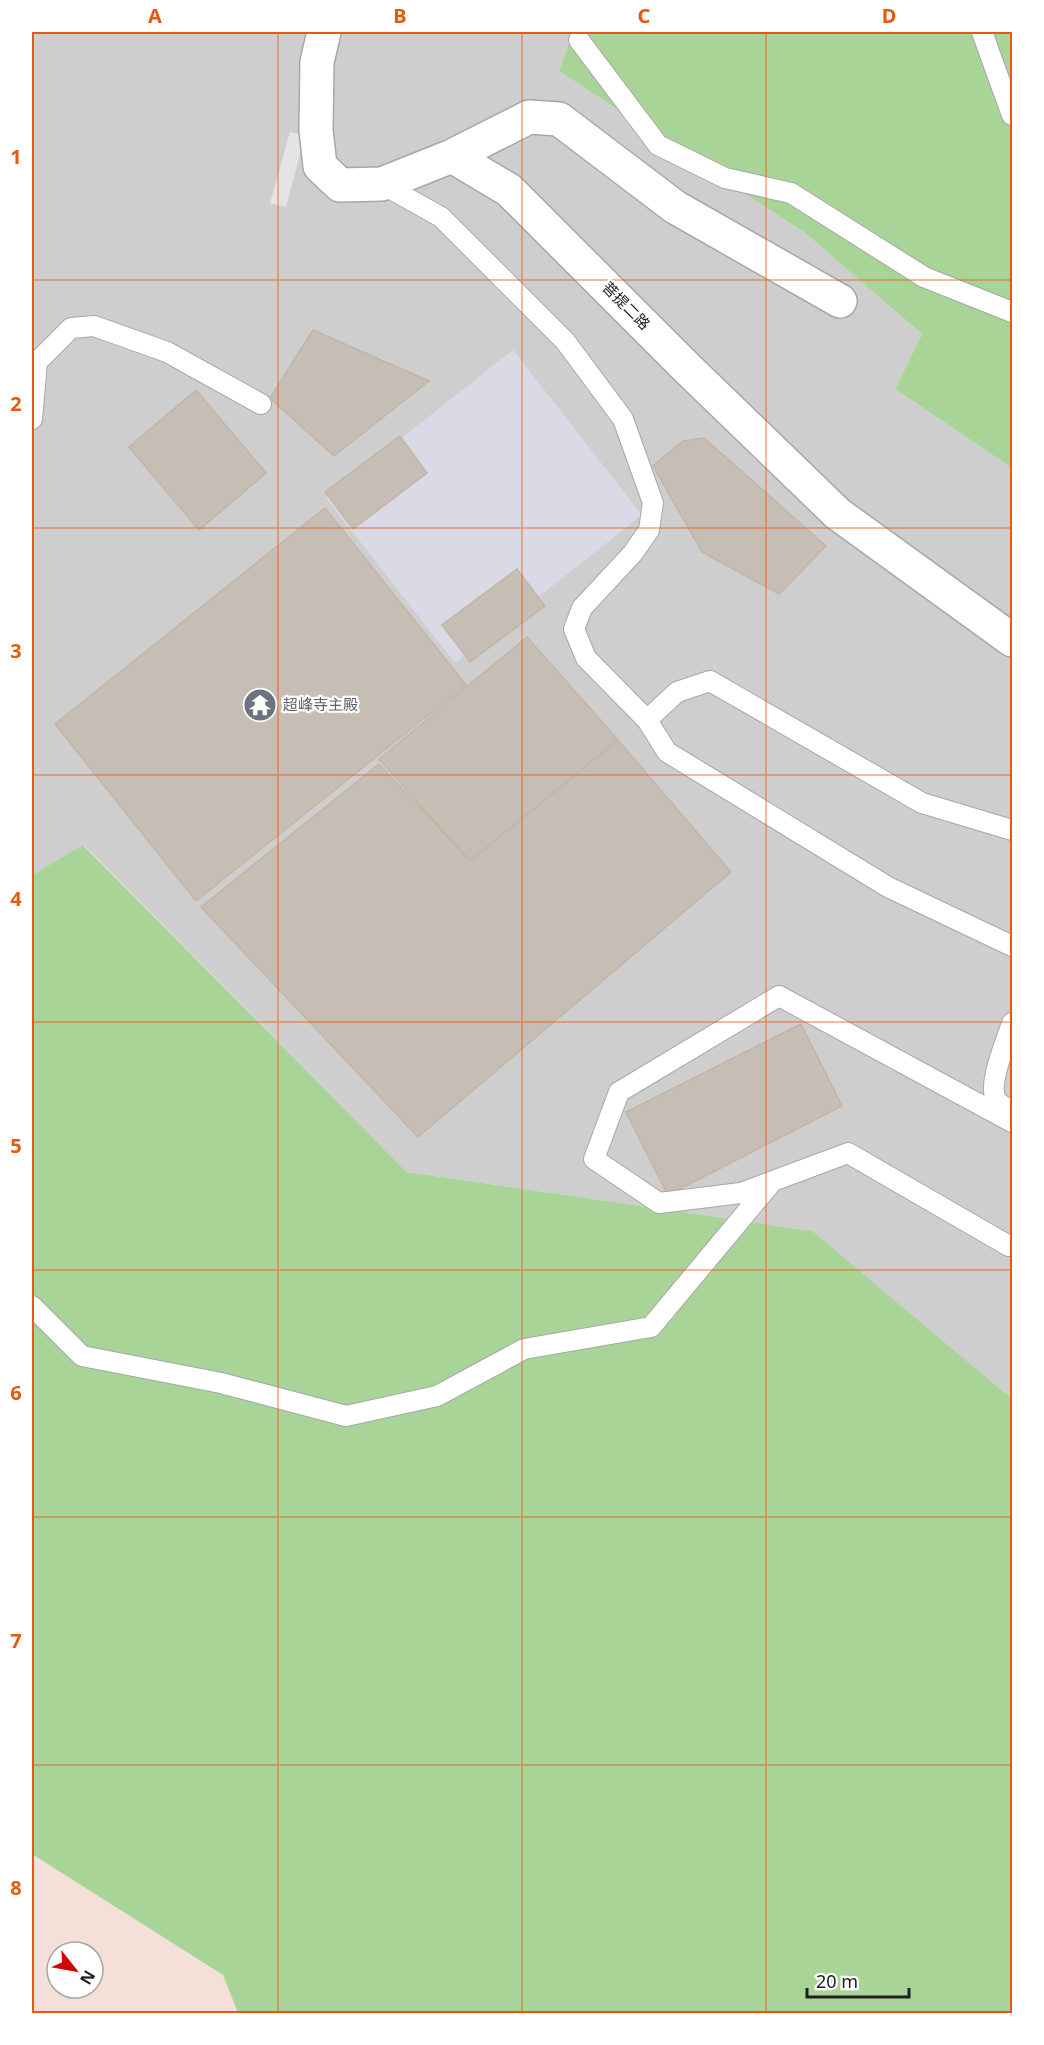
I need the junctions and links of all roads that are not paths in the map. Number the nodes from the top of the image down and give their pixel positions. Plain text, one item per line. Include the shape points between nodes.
1 (324, 32) edge
2 (985, 34) edge
3 (579, 40) dead end
4 (1012, 115) edge
5 (452, 156) junction
6 (382, 184) junction
7 (840, 301) dead end
8 (1012, 312) edge
9 (261, 404) dead end
10 (32, 419) edge
11 (1012, 639) edge
12 (647, 720) junction
13 (1012, 830) edge
14 (1012, 946) edge
15 (1012, 1023) edge
16 (1012, 1112) edge
17 (1012, 1122) edge
18 (773, 1181) junction
19 (1009, 1246) dead end
20 (32, 1306) edge

1 - 6 street via 316,62 320,166 340,185
2 - 4 lane
3 - 8 lane via 658,145 725,178 791,193 924,277
5 - 6 street
5 - 7 street via 529,117 559,119 675,207
5 - 11 street, 菩提二路 via 509,190 838,514
6 - 12 lane via 441,217 565,341 623,419 653,502 649,530 582,608 573,629 586,658
9 - 10 lane via 166,352 94,326 71,328 37,362
12 - 13 lane via 677,692 710,681 922,803
12 - 14 lane via 667,752 888,887
15 - 16 lane via 993,1092 998,1102
17 - 18 lane via 779,996 619,1092 594,1159 659,1203 741,1193
18 - 19 lane via 848,1153
18 - 20 lane via 651,1327 524,1349 437,1396 346,1416 220,1383 82,1356

